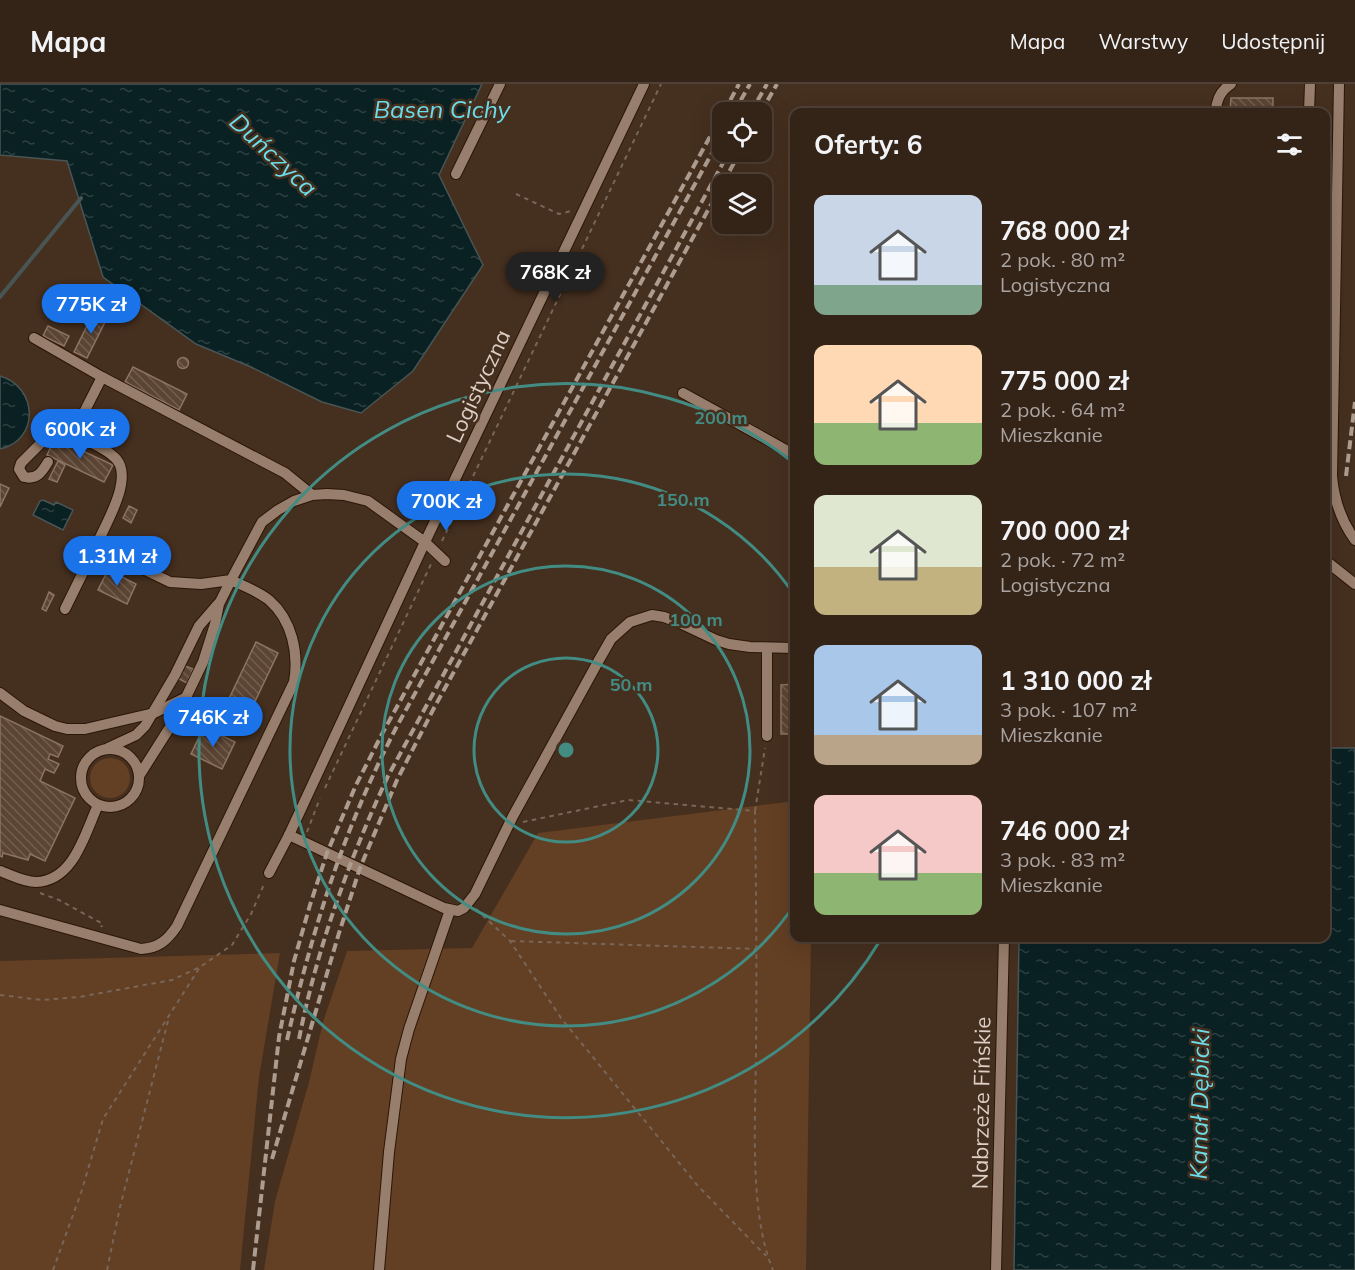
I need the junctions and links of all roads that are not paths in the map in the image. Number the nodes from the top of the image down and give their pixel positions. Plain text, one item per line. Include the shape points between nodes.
1 (500, 84) edge
2 (644, 84) edge
3 (1231, 84) edge
4 (1310, 84) edge
5 (1339, 84) edge
6 (1216, 108) edge
7 (1309, 108) edge
8 (456, 174) dead end
9 (34, 338) dead end
10 (102, 378) junction
11 (683, 393) dead end
12 (73, 434) junction
13 (790, 452) edge
14 (48, 462) dead end
15 (312, 495) junction
16 (1338, 506) junction
17 (1355, 523) edge
18 (1355, 540) edge
19 (425, 542) junction
20 (96, 546) junction
21 (445, 561) dead end
22 (1330, 566) edge
23 (231, 580) junction
24 (1355, 584) edge
25 (219, 604) junction
26 (65, 609) dead end
27 (767, 648) junction
28 (790, 648) edge
29 (0, 693) edge
30 (187, 697) junction
31 (154, 713) junction
32 (767, 736) road end
33 (108, 748) junction
34 (140, 776) junction
35 (98, 805) junction
36 (289, 835) junction
37 (0, 871) edge
38 (269, 873) road end
39 (0, 910) edge
40 (450, 910) junction
41 (1004, 942) edge
42 (379, 1270) edge
43 (996, 1270) edge

1 - 8 street
2 - 19 street, Logistyczna
3 - 6 street via 1216,101
4 - 7 street
5 - 16 street via 1331,462
9 - 10 street
10 - 12 street
10 - 15 street via 285,473
11 - 13 street
12 - 14 street via 64,429 51,433 19,469 24,477 31,478 38,476
12 - 20 street via 115,458 123,476
15 - 19 street via 344,495 368,501
15 - 23 street via 294,501 262,522
16 - 17 street
16 - 18 street
19 - 21 street
19 - 36 street, Logistyczna
20 - 23 street via 170,582 201,584
20 - 26 street
22 - 24 street
23 - 25 street
23 - 39 street via 267,598 285,620 295,652 294,682 170,938 141,949
25 - 30 street via 206,654
25 - 31 street via 199,626
27 - 28 street
27 - 32 street
27 - 40 street via 716,640 663,617 652,615 630,622 611,639 469,903 458,911
29 - 31 street via 24,711 67,729 85,729
30 - 31 street
30 - 34 street
31 - 33 street via 136,735
33 - 34 street via 126,753
33 - 35 street via 91,755 81,771 83,791
34 - 35 street via 134,795 127,802 118,806
35 - 37 street via 65,871 38,882
36 - 38 street, Logistyczna
36 - 40 street
40 - 42 street via 401,1059 388,1152
41 - 43 street, Nabrzeże Fińskie

